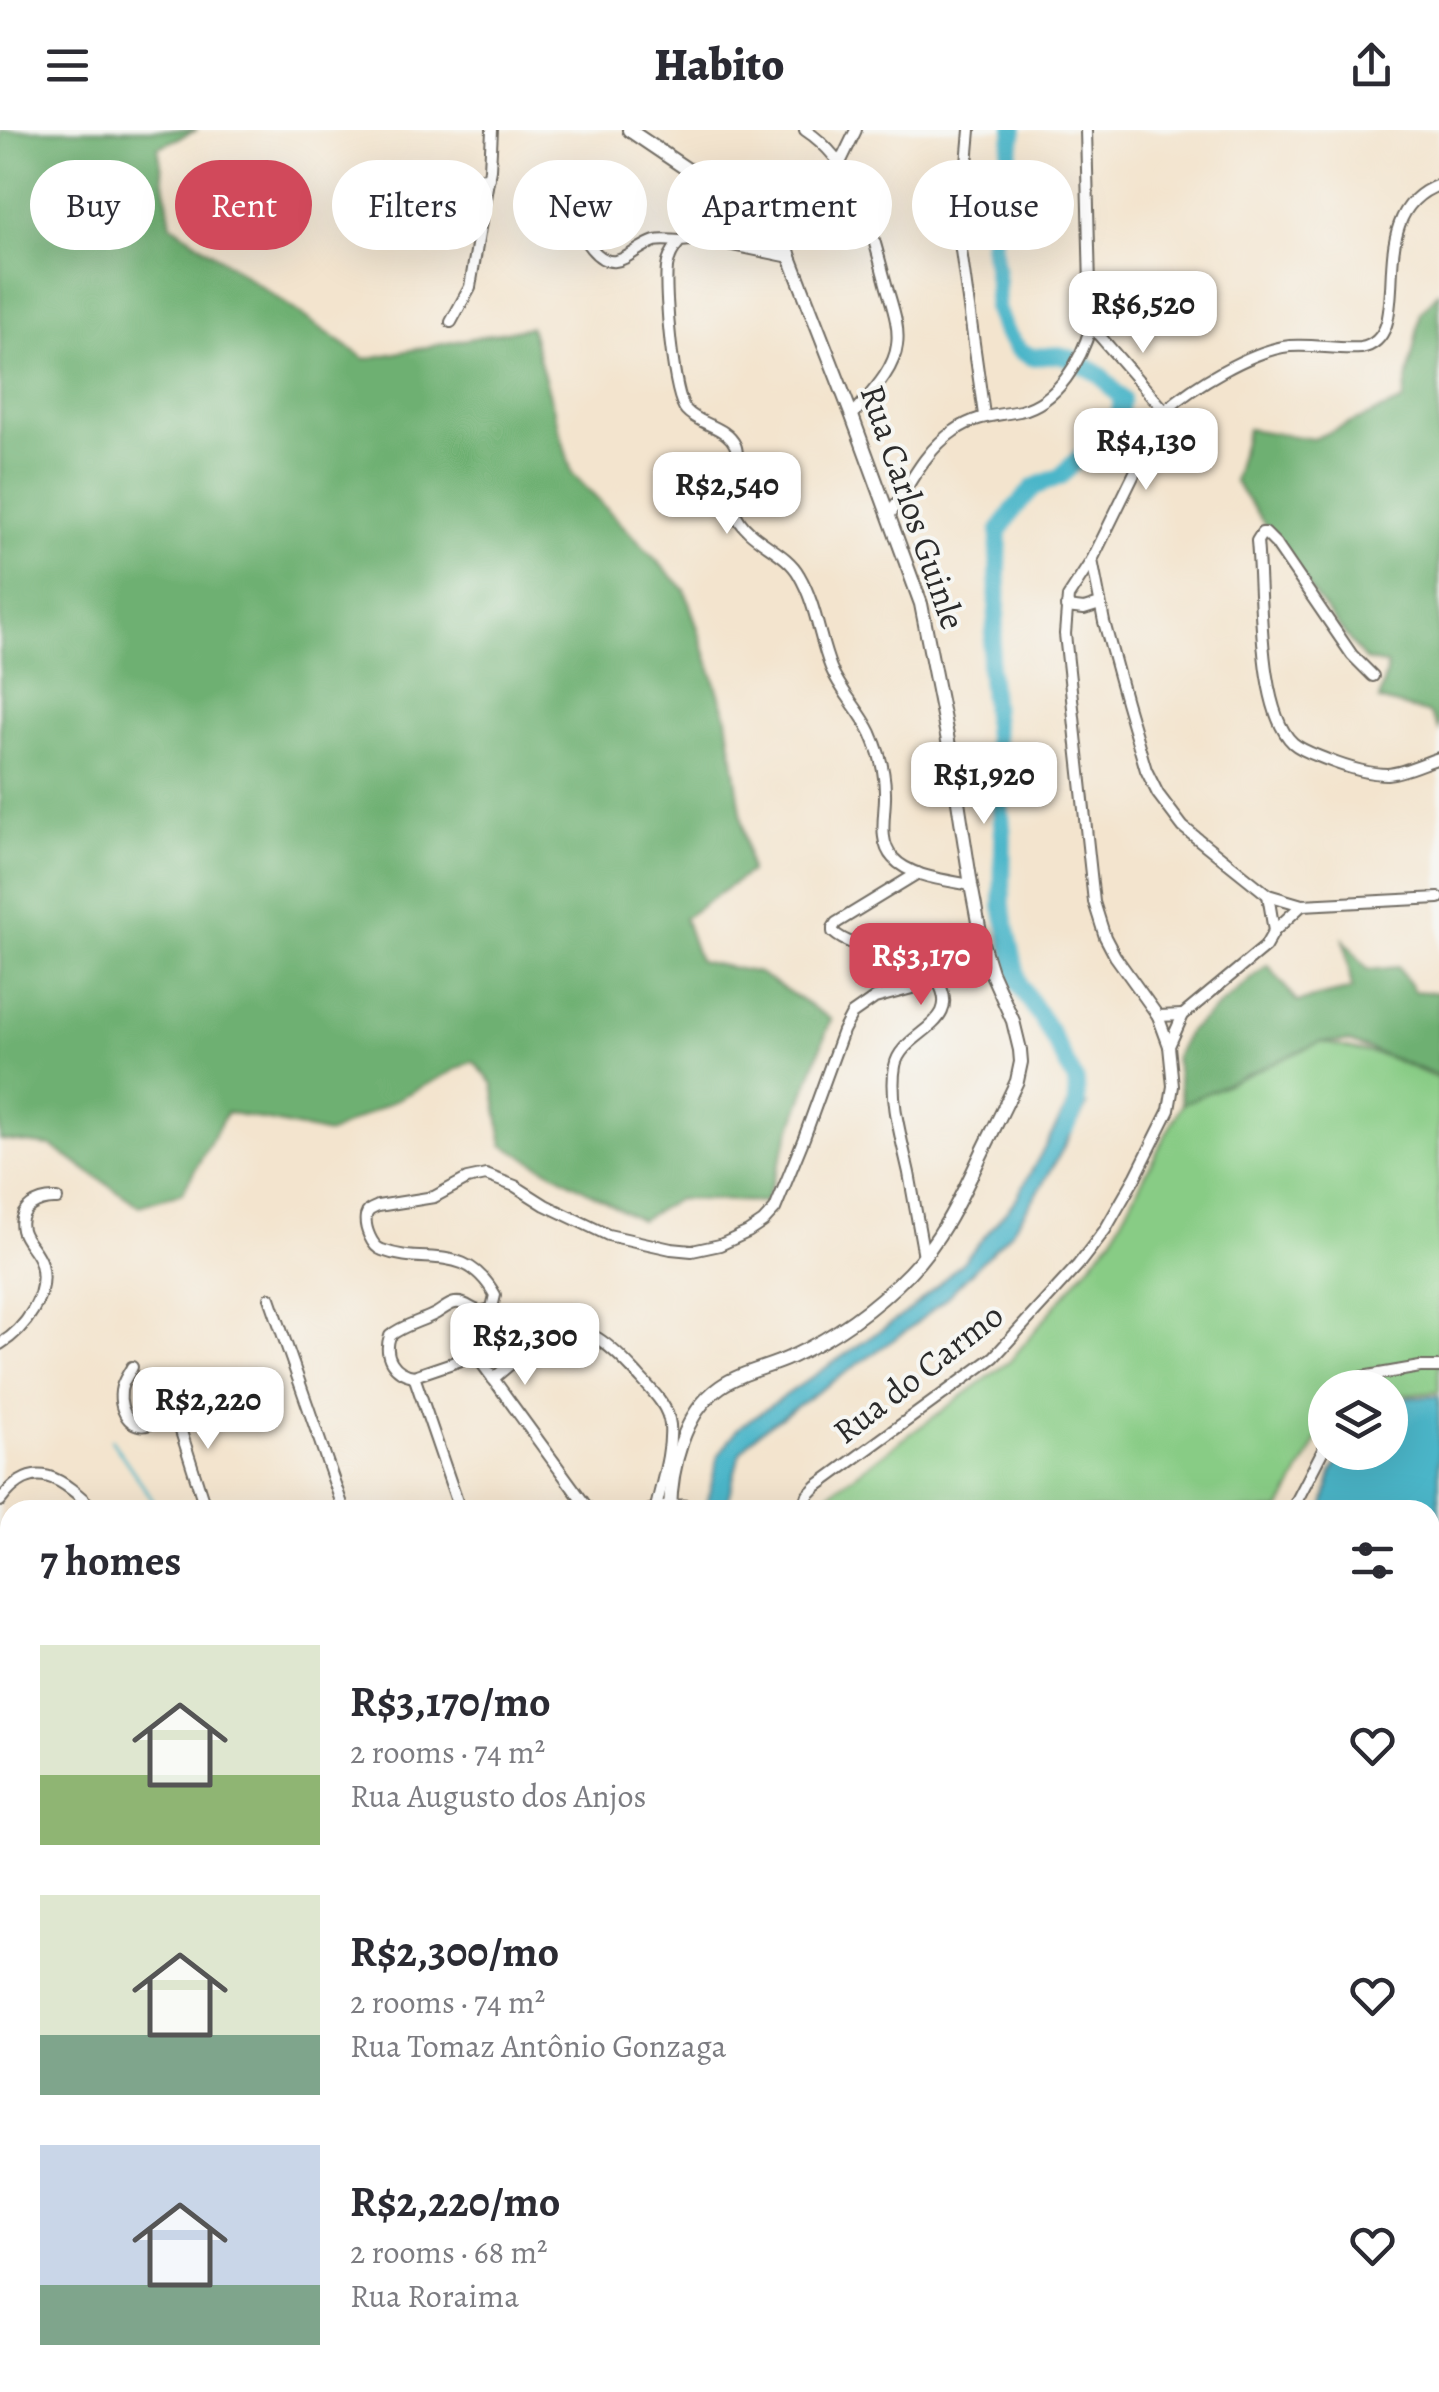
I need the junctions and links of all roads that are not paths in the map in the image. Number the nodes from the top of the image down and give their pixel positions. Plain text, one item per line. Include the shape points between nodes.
1 (492, 130) edge
2 (630, 130) edge
3 (805, 130) edge
4 (856, 130) edge
5 (970, 130) edge
6 (1086, 130) edge
7 (490, 160) edge
8 (837, 160) edge
9 (842, 160) edge
10 (1439, 185) edge
11 (476, 250) edge
12 (594, 250) edge
13 (641, 250) edge
14 (672, 250) edge
15 (757, 250) edge
16 (878, 250) edge
17 (790, 257) junction
18 (451, 322) dead end
19 (1091, 326) junction
20 (1165, 412) junction
21 (852, 416) junction
22 (984, 416) junction
23 (889, 516) junction
24 (1092, 560) junction
25 (1100, 604) junction
26 (1066, 607) junction
27 (1373, 676) dead end
28 (1439, 758) edge
29 (918, 872) junction
30 (970, 885) junction
31 (1268, 896) junction
32 (1439, 898) edge
33 (1302, 905) junction
34 (1274, 931) junction
35 (938, 981) junction
36 (1183, 1015) junction
37 (1158, 1016) junction
38 (1170, 1046) junction
39 (57, 1198) dead end
40 (924, 1256) junction
41 (270, 1298) dead end
42 (0, 1344) edge
43 (132, 1367) dead end
44 (1439, 1367) edge
45 (1408, 1371) edge
46 (414, 1376) junction
47 (494, 1379) junction
48 (1313, 1470) edge
49 (1, 1500) edge
50 (83, 1500) edge
51 (203, 1500) edge
52 (341, 1500) edge
53 (457, 1500) edge
54 (583, 1500) edge
55 (663, 1500) edge
56 (664, 1500) edge
57 (806, 1500) edge
58 (1297, 1500) edge

1 - 7 street
2 - 17 street, Rua Carlos Guinle via 703,180 760,190 775,206
3 - 8 street
4 - 9 street
5 - 22 street via 960,243
6 - 19 street
10 - 20 street via 1418,196 1401,218 1388,321 1379,340 1361,348 1260,352
11 - 18 street via 470,287
12 - 13 street via 610,262
14 - 29 street via 666,266 681,402 734,442 734,512 797,571 831,669 880,757 885,843 895,861
15 - 17 street
16 - 21 street via 897,348
17 - 21 street, Rua Carlos Guinle
19 - 20 street
19 - 22 street via 1082,354 1053,393 1021,410
20 - 24 street
21 - 23 street, Rua Carlos Guinle
22 - 23 street via 933,449
23 - 30 street, Rua Carlos Guinle via 936,672
24 - 25 street
24 - 26 street
25 - 26 street
25 - 31 street via 1158,794 1183,828
26 - 37 street via 1094,902 1115,956
27 - 28 street via 1262,534 1257,541 1270,694 1290,740 1366,772 1390,774
29 - 30 street
29 - 35 street via 832,928 842,938 901,954
30 - 40 street, Rua Carlos Guinle via 991,972 1013,1022 1020,1070 954,1212
31 - 33 street
31 - 34 street
32 - 33 street
33 - 34 street, Rua do Carmo
34 - 36 street, Rua do Carmo via 1265,947
35 - 40 street via 942,1014 907,1046 894,1069
35 - 46 street via 875,998 852,1014 775,1209 720,1245 692,1251 608,1235 486,1175 434,1197 370,1210 367,1226 377,1249 462,1263 495,1295 487,1311 453,1303 390,1336 394,1366
36 - 37 street
36 - 38 street, Rua do Carmo
37 - 38 street
38 - 57 street, Rua do Carmo via 1169,1110 1098,1241 1008,1344
39 - 42 street via 36,1202 22,1216 23,1234 42,1266 41,1286 27,1321
40 - 56 street, Rua Carlos Guinle via 887,1294 823,1341 710,1396 693,1418
41 - 52 street
43 - 51 street via 120,1395 138,1426 156,1421 163,1392 185,1388 178,1422
44 - 45 street
46 - 47 street via 470,1358
46 - 53 street
47 - 54 street
47 - 55 street via 557,1331 584,1330 606,1344 667,1412
48 - 58 street
49 - 50 street via 26,1476 43,1475

